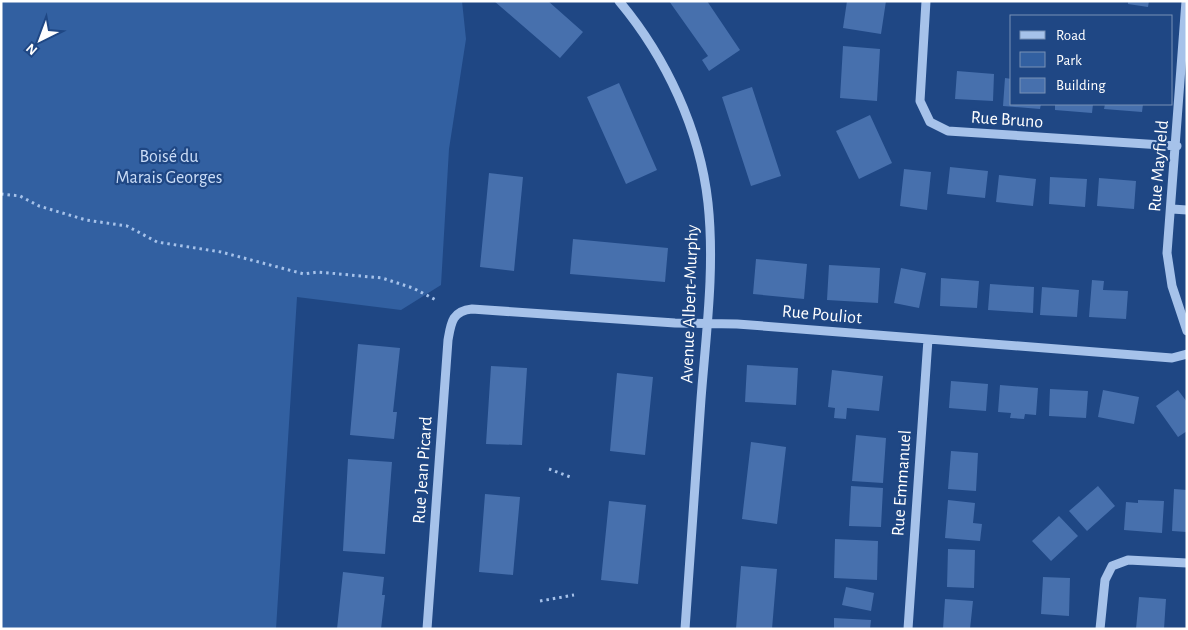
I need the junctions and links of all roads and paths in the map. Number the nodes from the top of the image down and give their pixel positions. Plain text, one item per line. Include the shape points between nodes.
1 (619, 1) edge
2 (926, 1) edge
3 (1186, 1) edge
4 (1177, 146) junction
5 (1, 194) edge
6 (1172, 209) junction
7 (1187, 210) edge
8 (436, 300) dead end
9 (455, 315) joint
10 (706, 323) junction
11 (1187, 331) edge
12 (928, 339) junction
13 (1187, 354) edge
14 (549, 469) dead end
15 (573, 478) dead end
16 (1187, 563) edge
17 (574, 595) dead end
18 (540, 601) dead end
19 (428, 629) edge
20 (686, 629) edge
21 (908, 629) edge
22 (1100, 629) edge

1 - 10 street, Avenue Albert-Murphy via 664,68 681,104 696,149 705,183 709,228
2 - 4 street, Rue Bruno via 920,101 930,122 948,131
3 - 4 street, Rue Mayfield
4 - 6 street, Rue Mayfield
5 - 8 path via 20,196 39,206 86,220 126,226 157,242 221,252 304,274 318,272 382,278
6 - 7 street
6 - 11 street, Rue Mayfield via 1167,253 1169,275
9 - 10 street, Rue Pouliot via 472,309
9 - 19 street, Rue Jean Picard via 448,340
10 - 12 street, Rue Pouliot
10 - 20 street, Avenue Albert-Murphy
12 - 13 street, Rue Pouliot via 1172,358
12 - 21 street, Rue Emmanuel
14 - 15 path
16 - 22 street via 1128,560 1112,566 1104,580
17 - 18 path

